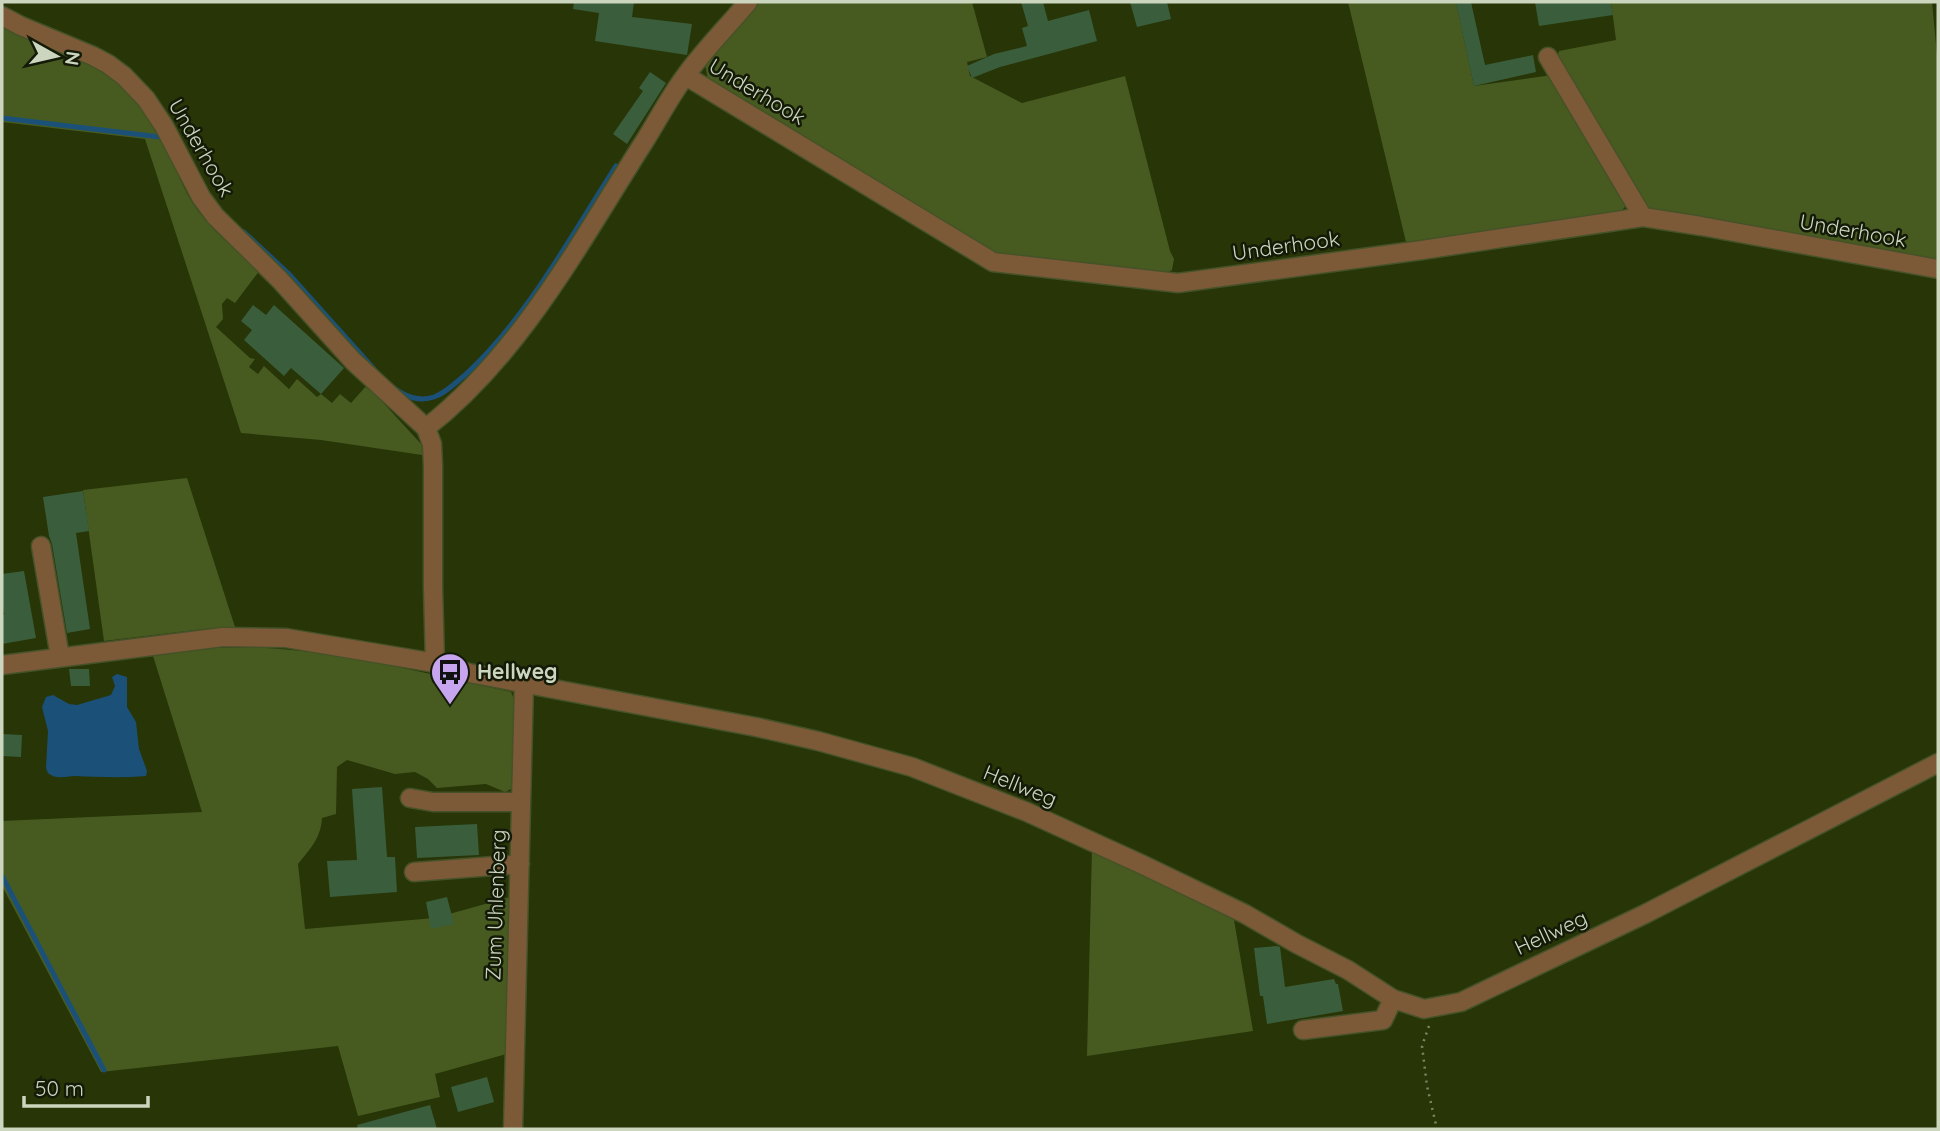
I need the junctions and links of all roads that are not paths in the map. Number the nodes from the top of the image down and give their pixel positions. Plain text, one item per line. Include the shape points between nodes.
1 (748, 2) edge
2 (2, 16) edge
3 (1548, 57) dead end
4 (685, 75) junction
5 (1643, 217) junction
6 (1938, 269) edge
7 (426, 428) junction
8 (40, 546) dead end
9 (60, 657) junction
10 (435, 663) junction
11 (2, 665) edge
12 (524, 683) junction
13 (1938, 763) edge
14 (410, 798) dead end
15 (521, 802) junction
16 (520, 864) junction
17 (414, 872) dead end
18 (1393, 999) junction
19 (1303, 1030) dead end
20 (513, 1129) edge

1 - 4 street, Underhook
2 - 7 street, Underhook via 93,56 124,76 164,125 215,216 352,361
3 - 5 street
4 - 5 street, Underhook via 993,262 1178,283
4 - 7 street, Underhook via 518,335
5 - 6 street, Underhook
7 - 10 street via 433,466
8 - 9 street
9 - 10 street, Hellweg via 223,637 286,638
9 - 11 street, Hellweg
10 - 12 street, Hellweg
12 - 15 street, Zum Uhlenberg
12 - 18 street, Hellweg via 757,727 912,767 1141,863 1245,914
13 - 18 street, Hellweg via 1633,920 1461,1002 1424,1009
14 - 15 street
15 - 16 street, Zum Uhlenberg
16 - 17 street
16 - 20 street, Zum Uhlenberg
18 - 19 street via 1383,1020

